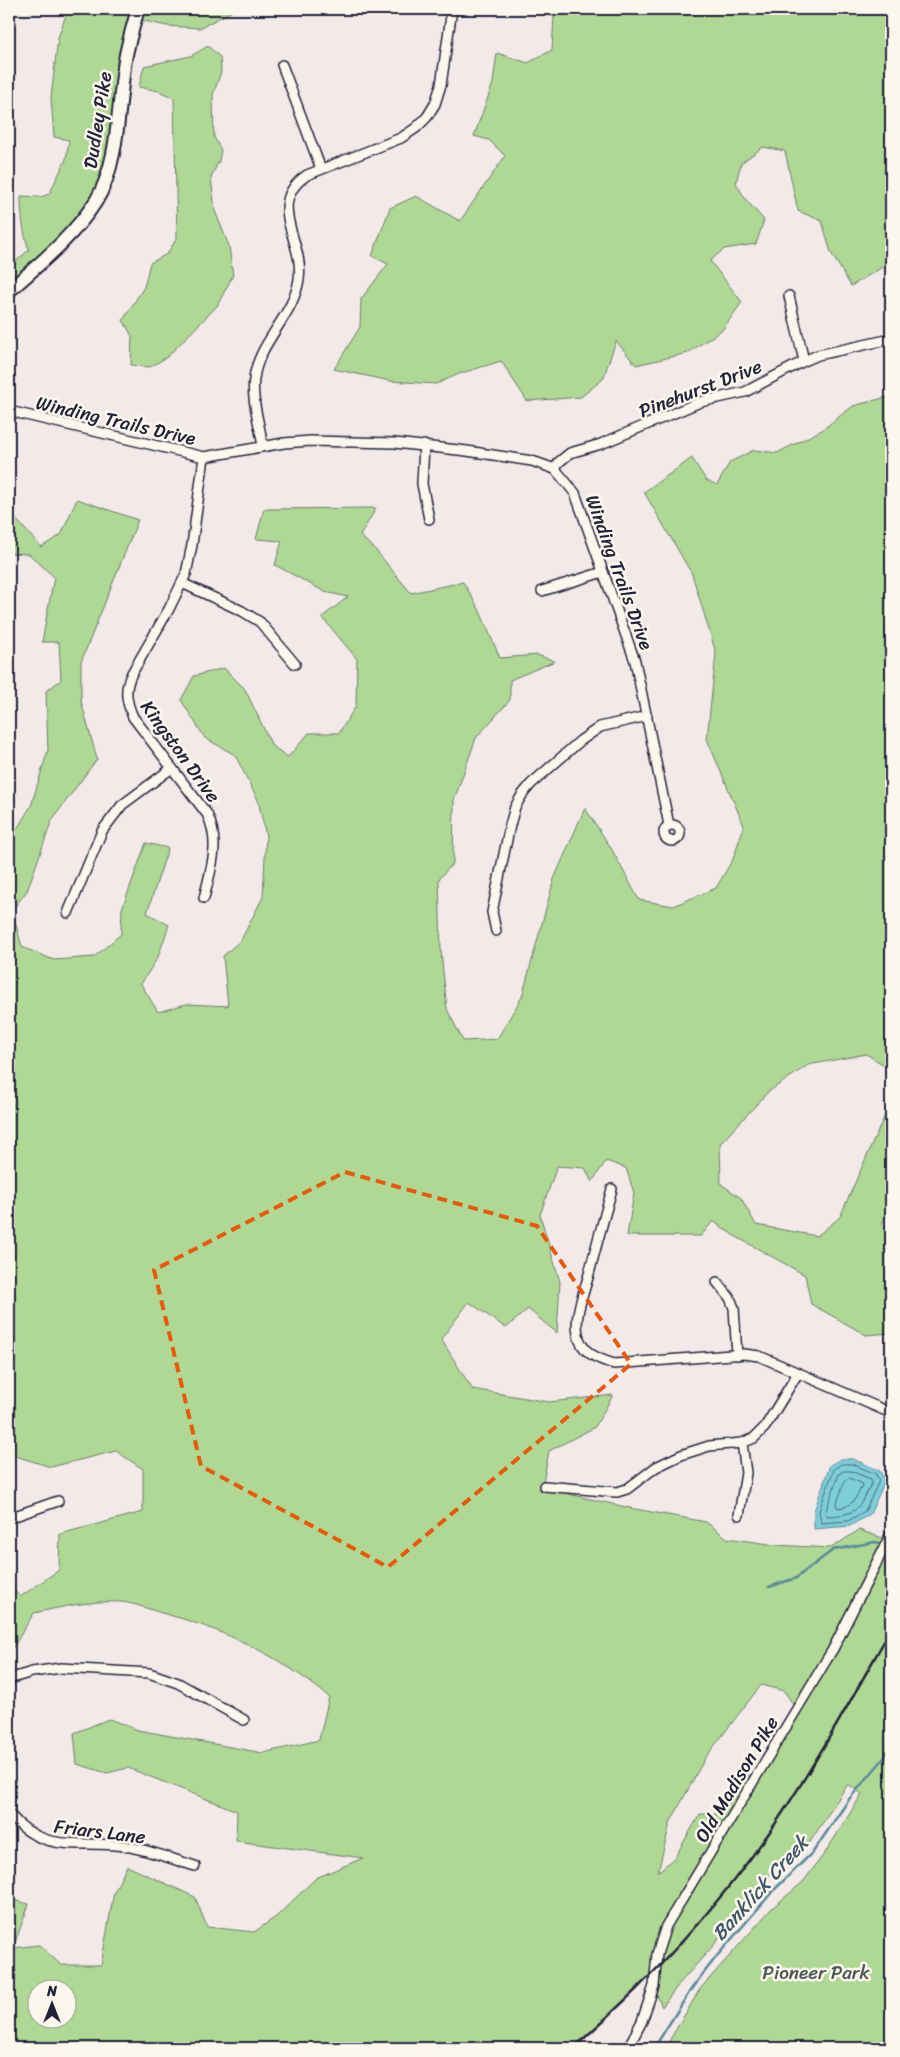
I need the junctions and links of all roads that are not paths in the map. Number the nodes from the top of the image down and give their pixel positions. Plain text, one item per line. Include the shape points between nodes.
1 (138, 9) edge
2 (452, 9) edge
3 (282, 65) dead end
4 (321, 169) junction
5 (9, 291) edge
6 (789, 296) dead end
7 (891, 339) edge
8 (804, 360) junction
9 (9, 411) edge
10 (263, 446) junction
11 (424, 446) junction
12 (204, 457) junction
13 (554, 469) junction
14 (429, 519) dead end
15 (603, 572) junction
16 (182, 583) junction
17 (542, 591) dead end
18 (296, 664) dead end
19 (647, 716) junction
20 (172, 768) junction
21 (669, 825) dead end
22 (204, 898) dead end
23 (68, 913) dead end
24 (496, 931) dead end
25 (612, 1189) dead end
26 (717, 1282) dead end
27 (737, 1355) junction
28 (798, 1373) junction
29 (891, 1413) edge
30 (742, 1443) junction
31 (544, 1486) dead end
32 (58, 1501) dead end
33 (738, 1515) dead end
34 (9, 1518) edge
35 (891, 1534) edge
36 (9, 1679) edge
37 (244, 1720) dead end
38 (9, 1814) edge
39 (195, 1866) dead end
40 (628, 2048) edge

1 - 5 street, Dudley Pike via 125,60 111,163 104,185 96,201 68,237
2 - 4 street via 441,85 436,104 427,117 401,138
3 - 4 street
4 - 10 street via 300,180 287,200 300,278 295,295 256,367 253,386
6 - 8 street
7 - 8 street, Pinehurst Drive
8 - 13 street, Pinehurst Drive via 745,392 700,402 602,444 570,453
9 - 12 street, Winding Trails Drive
10 - 11 street, Winding Trails Drive via 311,441
10 - 12 street, Winding Trails Drive
11 - 13 street, Winding Trails Drive via 532,461
11 - 14 street via 422,484
12 - 16 street, Kingston Drive via 192,545
13 - 15 street, Winding Trails Drive via 575,493
15 - 17 street
15 - 19 street, Winding Trails Drive via 635,661
16 - 18 street via 242,610 260,622
16 - 20 street, Kingston Drive via 127,683 126,698 133,717
19 - 21 street, Winding Trails Drive
19 - 24 street via 600,727 580,741 522,795 510,825 492,912
20 - 22 street, Kingston Drive via 207,814 213,829 215,849
20 - 23 street via 122,805 102,831
25 - 27 street via 579,1310 581,1344 600,1360 614,1364
26 - 27 street via 734,1308
27 - 28 street via 759,1356
28 - 29 street
28 - 30 street via 765,1426 754,1438
30 - 31 street via 709,1446 681,1455 617,1492
30 - 33 street via 746,1473
32 - 34 street
35 - 40 street, Old Madison Pike via 833,1650 666,1926 657,1954 654,1986
36 - 37 street via 61,1668 149,1674 178,1683
38 - 39 street, Friars Lane via 31,1833 59,1844 127,1846

